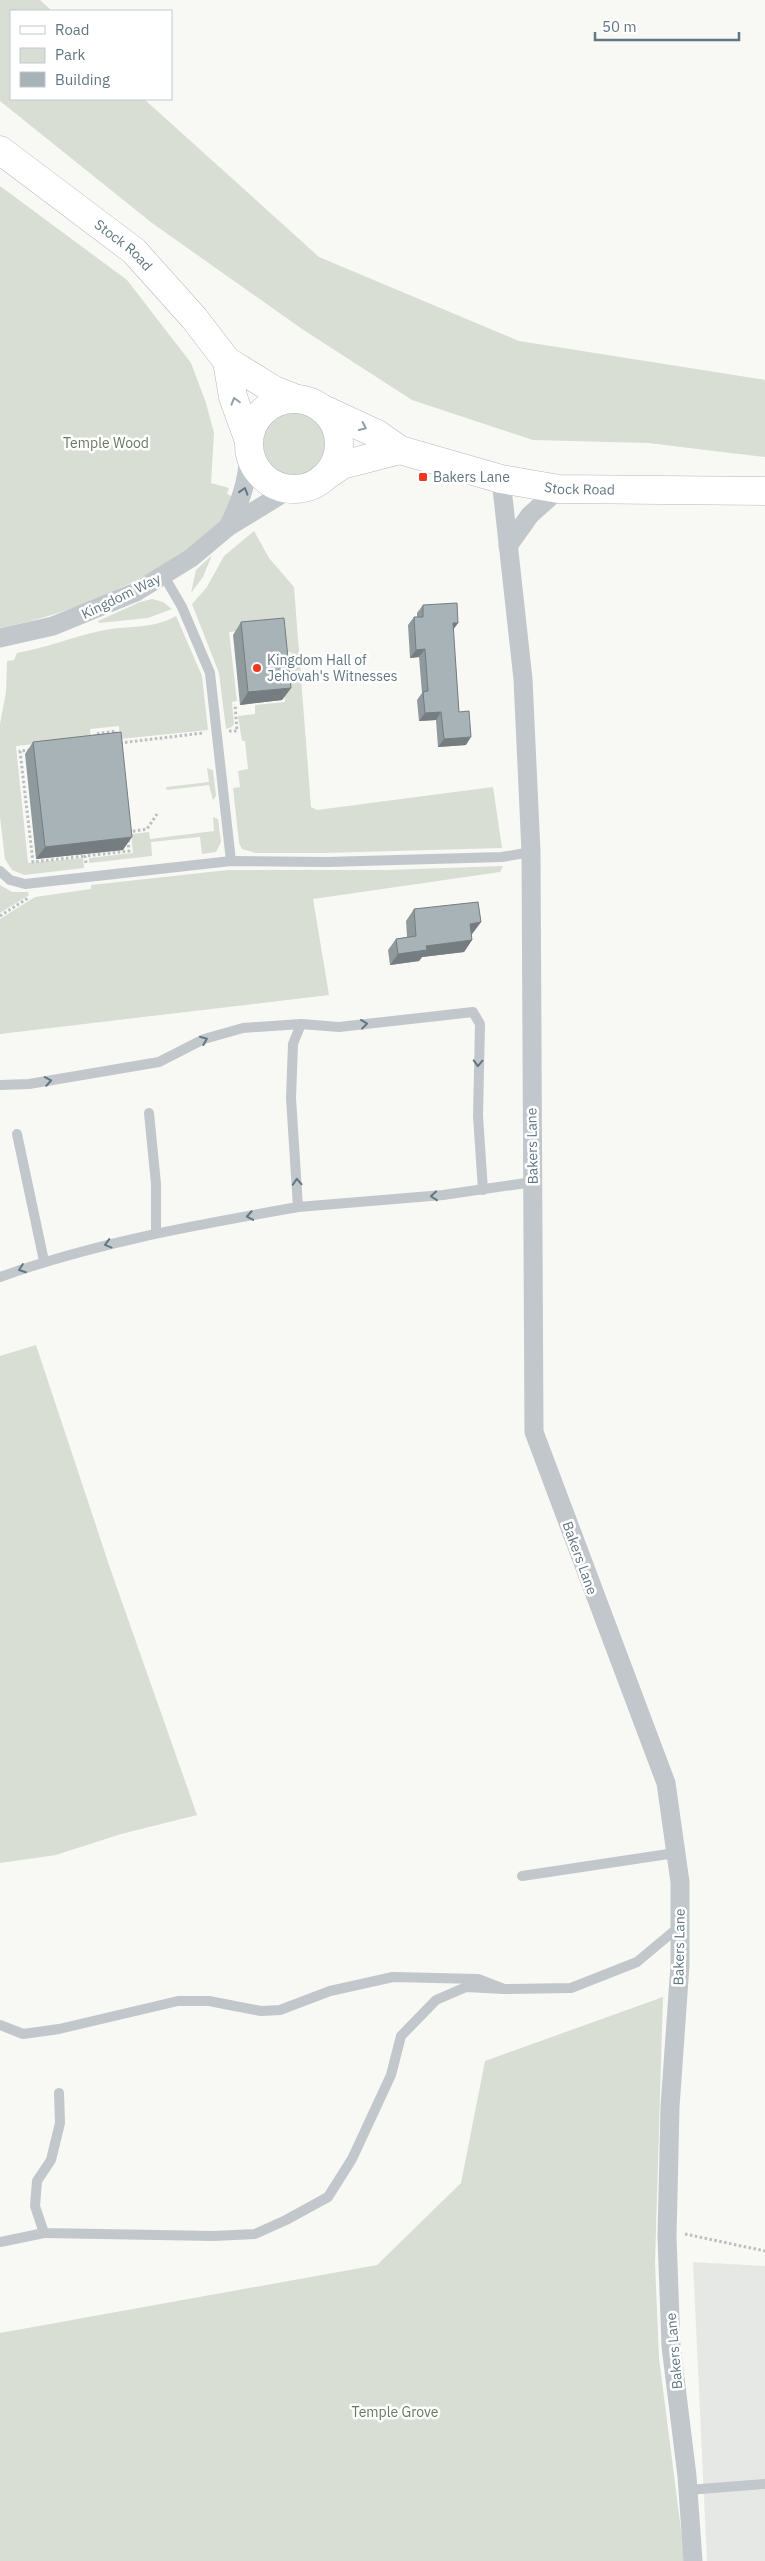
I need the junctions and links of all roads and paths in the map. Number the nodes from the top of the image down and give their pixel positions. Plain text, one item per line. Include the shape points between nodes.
1 (0, 150) edge
2 (226, 361) junction
3 (297, 399) junction
4 (323, 409) junction
5 (249, 446) junction
6 (400, 450) junction
7 (323, 478) junction
8 (501, 479) junction
9 (290, 489) junction
10 (559, 489) junction
11 (765, 491) edge
12 (228, 526) junction
13 (508, 546) junction
14 (164, 576) junction
15 (0, 638) edge
16 (234, 704) dead end
17 (227, 732) dead end
18 (209, 733) dead end
19 (96, 742) edge
20 (117, 743) junction
21 (39, 749) edge
22 (118, 752) edge
23 (157, 814) dead end
24 (126, 823) edge
25 (127, 832) junction
26 (531, 852) junction
27 (85, 856) junction
28 (231, 860) junction
29 (86, 868) dead end
30 (0, 871) edge
31 (301, 1024) junction
32 (0, 1086) edge
33 (149, 1113) dead end
34 (18, 1134) dead end
35 (533, 1182) junction
36 (483, 1190) junction
37 (298, 1207) junction
38 (156, 1232) junction
39 (44, 1261) junction
40 (0, 1277) edge
41 (676, 1854) junction
42 (522, 1876) dead end
43 (680, 1926) junction
44 (504, 1988) junction
45 (0, 2025) edge
46 (59, 2093) dead end
47 (44, 2233) junction
48 (667, 2237) junction
49 (0, 2242) edge
50 (765, 2252) edge
51 (765, 2484) edge
52 (688, 2490) junction
53 (693, 2561) edge

1 - 2 main road, Stock Road via 134,251 194,318
2 - 3 main road, Stock Road via 274,390
5 -> 2 main road, Stock Road via 233,397
3 - 4 main road
3 - 5 main road via 285,399 264,410 254,424
4 -> 6 main road, Stock Road via 377,434
4 - 7 main road via 334,424 339,447 331,469
5 - 9 main road via 253,463 268,481
12 -> 5 street, Kingdom Way via 248,476
6 - 7 main road via 342,465
6 - 8 main road, Stock Road
7 - 9 main road via 302,488
8 - 10 main road, Stock Road
8 - 13 street, Bakers Lane
9 - 12 street, Kingdom Way
10 - 11 main road, Stock Road
10 - 13 street via 530,515
12 - 14 street, Kingdom Way
13 - 26 street, Bakers Lane via 523,679
14 - 15 street, Kingdom Way via 81,616
14 - 28 lane via 182,607 210,673
16 - 17 path via 237,730
18 - 20 path
19 - 20 path via 95,734 116,731
20 - 22 path
21 - 27 path via 20,751 33,862
23 - 25 path via 147,829
24 - 25 path
25 - 27 path via 129,851
26 - 28 lane via 502,857 327,862
26 - 35 street, Bakers Lane
27 - 29 path
28 - 30 lane via 25,884 10,880
32 -> 31 lane via 159,1062 204,1039 243,1028
31 -> 36 lane via 339,1027 473,1012 480,1024 478,1116
37 -> 31 lane via 292,1072 293,1044
33 - 38 lane via 156,1184
34 - 39 lane
35 - 36 lane
35 - 41 street, Bakers Lane via 534,1432 666,1783
36 -> 37 lane
37 -> 38 lane
38 -> 39 lane
39 -> 40 lane
41 - 42 lane
41 - 43 street, Bakers Lane
43 - 44 lane via 637,1962 572,1988
43 - 48 street, Bakers Lane
44 - 45 lane via 478,1979 393,1976 330,1991 280,2010 261,2011 209,2001 178,2001 59,2029 23,2034
44 - 47 lane via 466,1987 436,2000 401,2036 390,2075 348,2166 328,2197 286,2220 255,2234
46 - 47 lane via 60,2123 51,2160 37,2181 35,2206
47 - 49 lane
48 - 50 path via 688,2234
48 - 52 street, Bakers Lane via 671,2346
51 - 52 lane
52 - 53 street, Bakers Lane

